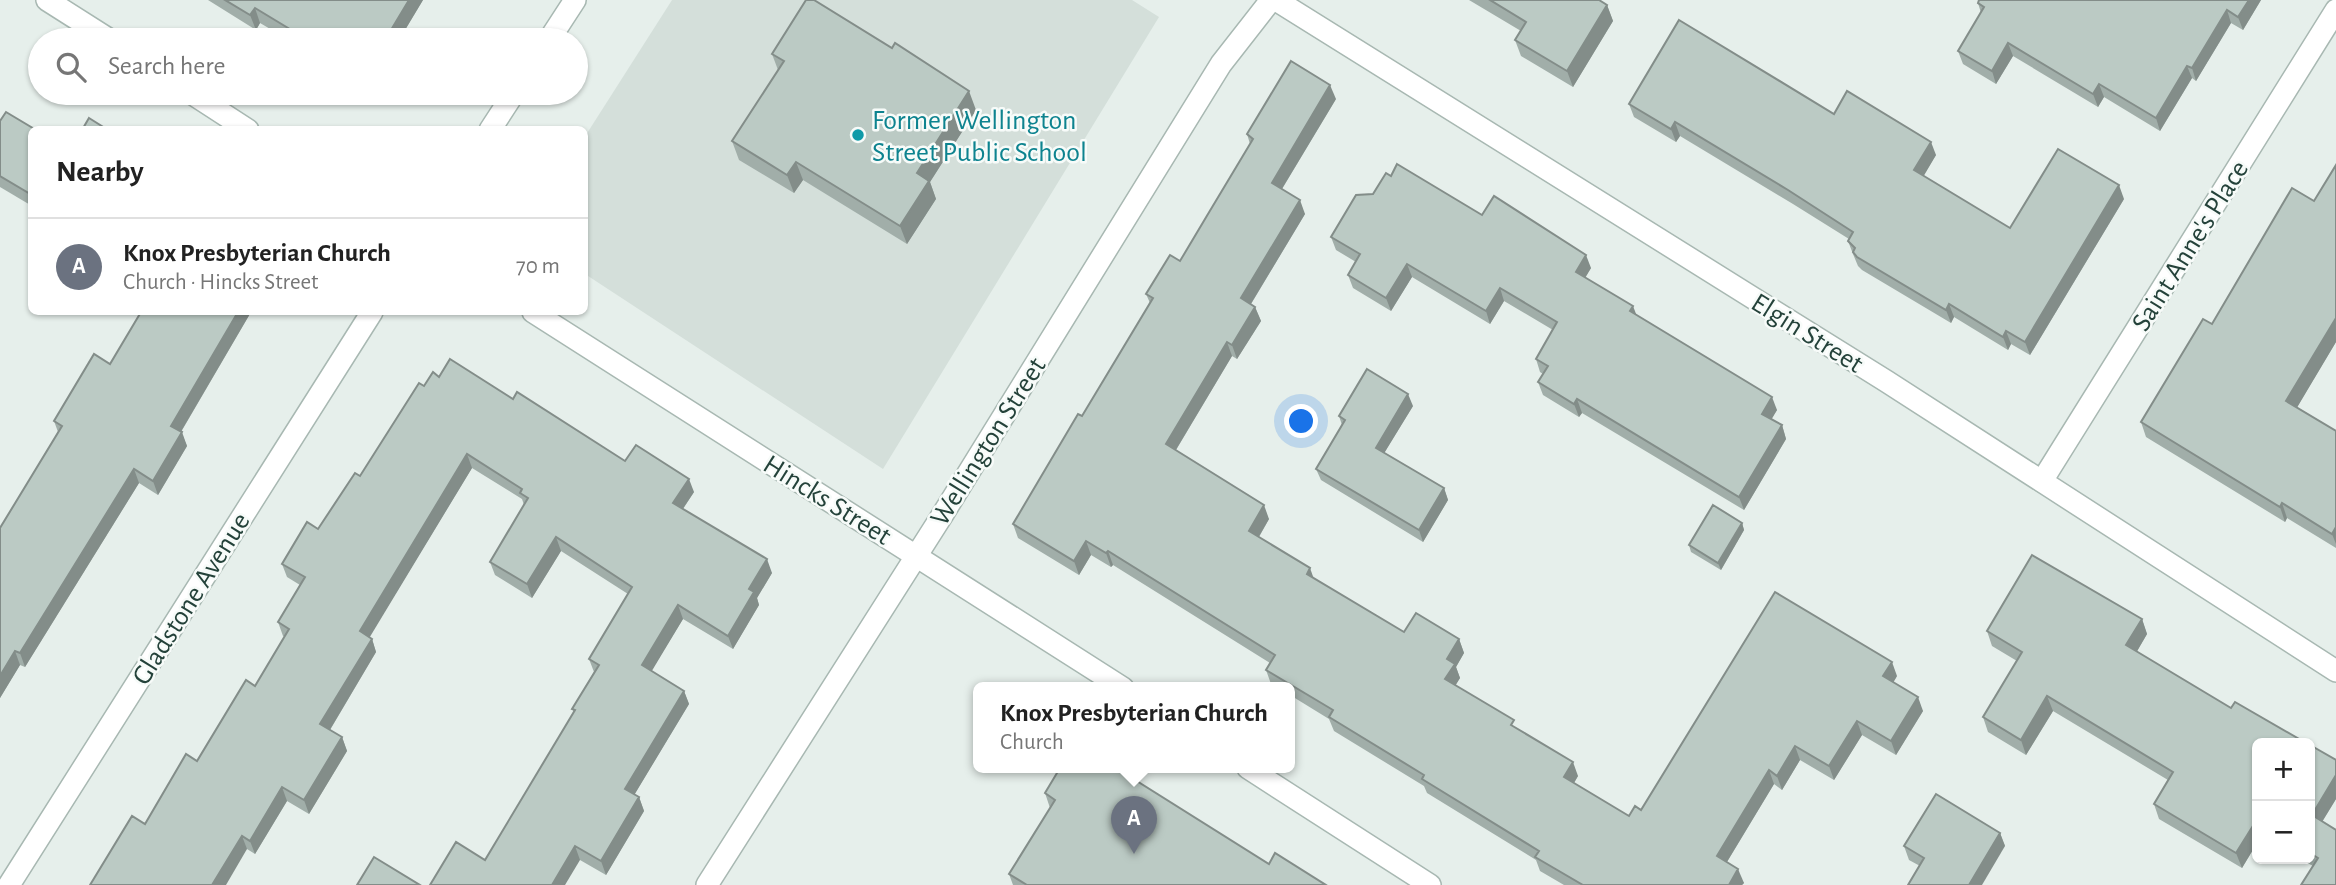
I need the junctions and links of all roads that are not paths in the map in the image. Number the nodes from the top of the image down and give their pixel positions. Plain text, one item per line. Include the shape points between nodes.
1 (47, 0) edge
2 (575, 0) edge
3 (1273, 0) edge
4 (2336, 10) edge
5 (91, 28) edge
6 (557, 28) edge
7 (209, 105) edge
8 (506, 105) edge
9 (242, 126) edge
10 (493, 126) edge
11 (370, 315) edge
12 (538, 315) edge
13 (2042, 481) junction
14 (916, 555) junction
15 (2336, 671) edge
16 (1114, 682) edge
17 (1256, 773) edge
18 (1427, 884) edge
19 (9, 885) edge
20 (707, 885) edge

1 - 5 street
2 - 6 street
3 - 13 street, Elgin Street
3 - 14 street, Wellington Street via 1222,64
4 - 13 street, Saint Anne's Place
7 - 9 street
8 - 10 street
11 - 19 street, Gladstone Avenue
12 - 14 street, Hincks Street
13 - 15 street, Elgin Street
14 - 16 street, Hincks Street
14 - 20 street, Wellington Street
17 - 18 street

